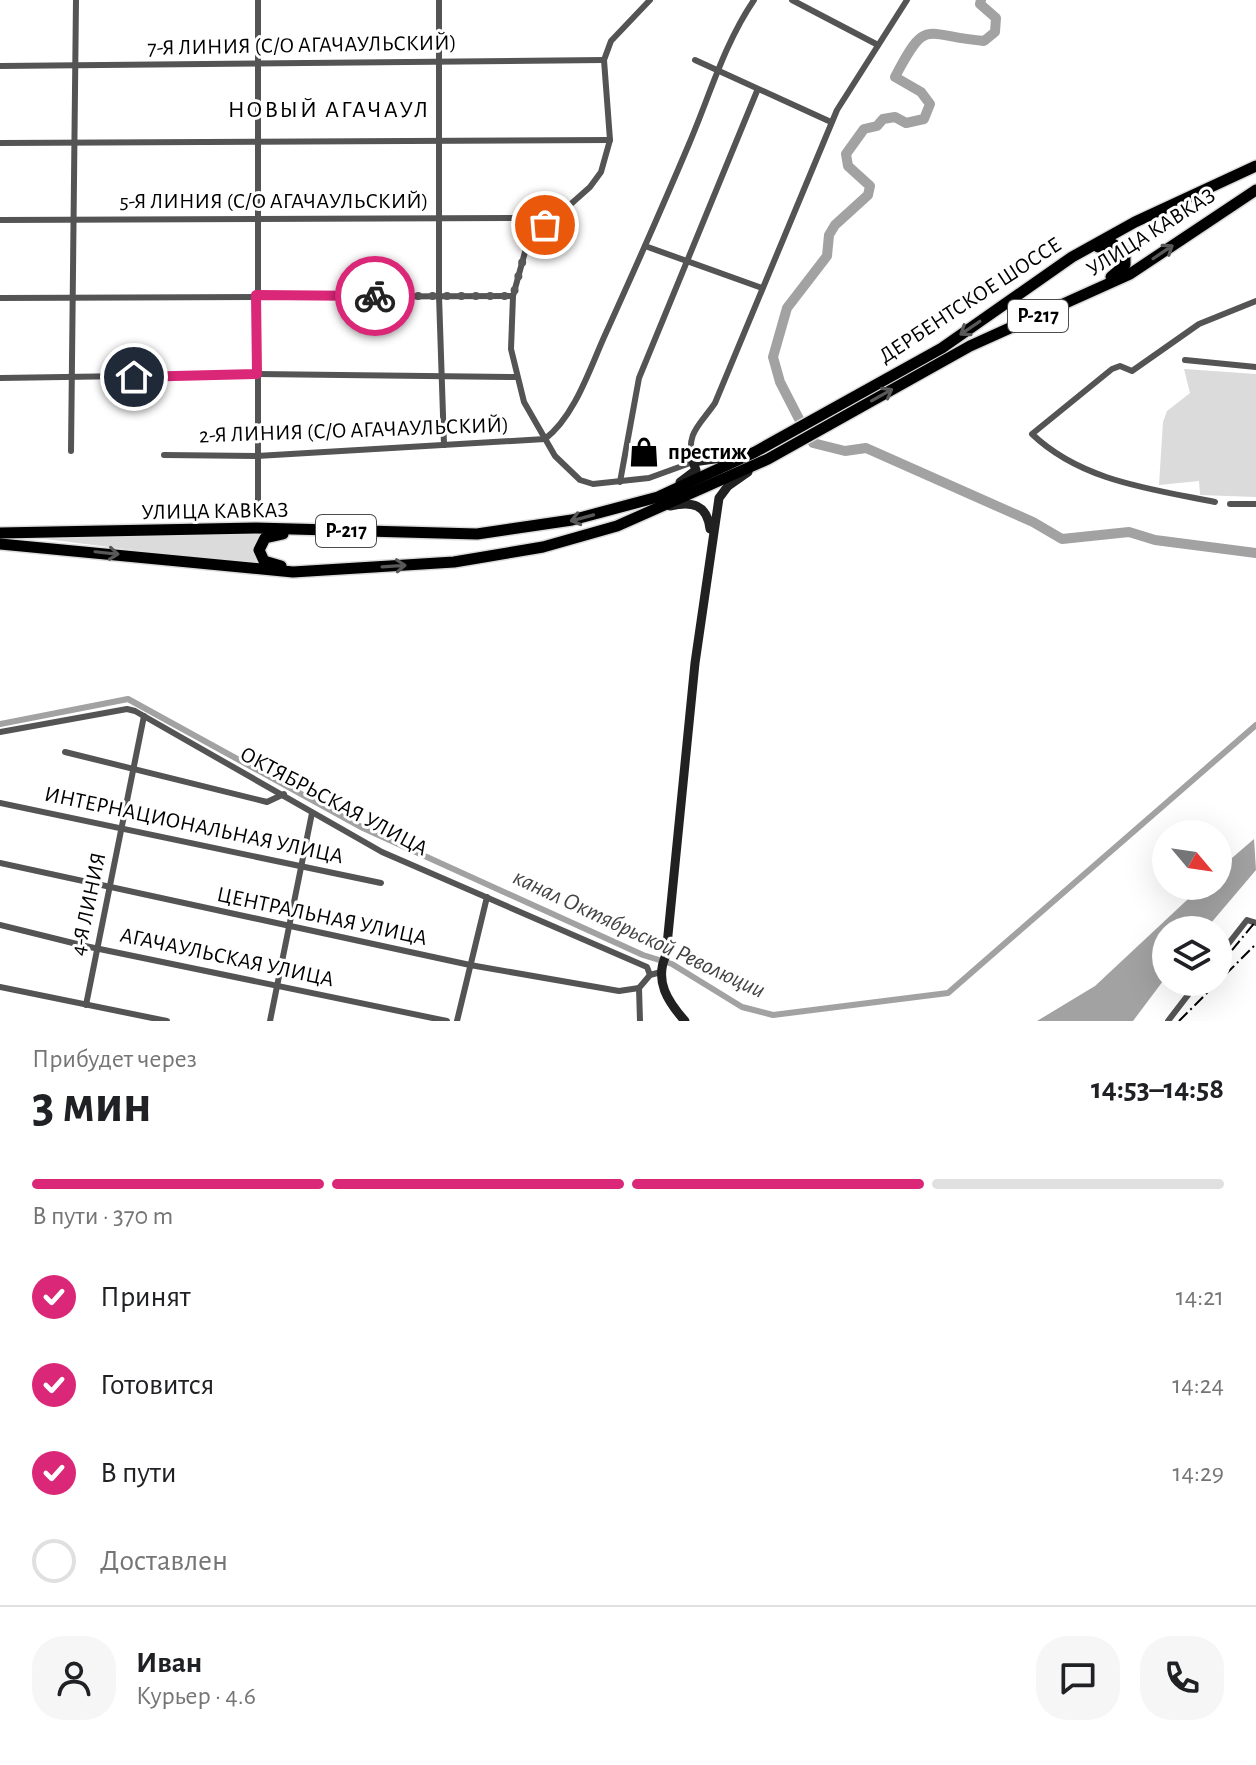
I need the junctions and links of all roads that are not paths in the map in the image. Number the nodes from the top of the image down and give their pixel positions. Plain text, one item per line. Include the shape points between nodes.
1 (76, 0) edge
2 (258, 0) edge
3 (439, 0) edge
4 (650, 0) edge
5 (754, 0) edge
6 (792, 0) edge
7 (907, 0) edge
8 (878, 45) junction
9 (604, 60) junction
10 (695, 60) dead end
11 (438, 61) junction
12 (257, 63) junction
13 (0, 66) edge
14 (76, 66) junction
15 (718, 72) junction
16 (757, 91) junction
17 (831, 122) junction
18 (257, 140) junction
19 (610, 140) junction
20 (438, 141) junction
21 (75, 142) junction
22 (0, 143) edge
23 (1256, 166) edge
24 (1256, 190) edge
25 (256, 217) junction
26 (439, 218) junction
27 (75, 219) junction
28 (0, 220) edge
29 (545, 225) junction
30 (645, 246) junction
31 (689, 260) junction
32 (1052, 272) junction
33 (762, 288) junction
34 (256, 295) junction
35 (74, 296) junction
36 (439, 296) junction
37 (513, 296) junction
38 (0, 298) edge
39 (1074, 301) junction
40 (1256, 301) edge
41 (1185, 360) dead end
42 (1256, 367) edge
43 (257, 374) junction
44 (442, 376) junction
45 (515, 377) junction
46 (0, 378) edge
47 (73, 378) junction
48 (545, 439) junction
49 (779, 439) junction
50 (444, 445) junction
51 (71, 451) dead end
52 (164, 455) dead end
53 (257, 456) junction
54 (768, 459) junction
55 (693, 462) junction
56 (709, 475) joint
57 (620, 482) junction
58 (659, 502) junction
59 (1215, 502) dead end
60 (1230, 504) dead end
61 (1256, 504) edge
62 (258, 506) dead end
63 (351, 532) junction
64 (0, 533) edge
65 (711, 540) junction
66 (0, 544) edge
67 (346, 569) junction
68 (144, 716) junction
69 (0, 732) edge
70 (65, 752) dead end
71 (134, 768) junction
72 (284, 794) junction
73 (0, 803) edge
74 (312, 813) junction
75 (122, 826) junction
76 (0, 863) edge
77 (302, 867) junction
78 (381, 883) dead end
79 (109, 887) junction
80 (487, 897) junction
81 (1256, 923) edge
82 (0, 925) edge
83 (289, 927) junction
84 (1232, 939) edge
85 (97, 948) junction
86 (663, 964) junction
87 (470, 965) junction
88 (650, 975) junction
89 (277, 985) junction
90 (0, 987) edge
91 (639, 988) junction
92 (1187, 996) edge
93 (86, 1005) junction
94 (167, 1021) edge
95 (270, 1021) edge
96 (447, 1021) edge
97 (457, 1021) edge
98 (640, 1021) edge
99 (685, 1021) edge
100 (1168, 1021) edge

1 - 14 street
2 - 12 street
3 - 11 street
4 - 9 street via 611,41
5 - 15 street via 726,47
6 - 8 street
7 - 8 street
8 - 17 street
9 - 11 street, 7-Я ЛИНИЯ (С/О АГАЧАУЛЬСКИЙ)
9 - 19 street
10 - 15 street
11 - 12 street, 7-Я ЛИНИЯ (С/О АГАЧАУЛЬСКИЙ)
11 - 20 street
12 - 14 street, 7-Я ЛИНИЯ (С/О АГАЧАУЛЬСКИЙ)
12 - 18 street
13 - 14 street, 7-Я ЛИНИЯ (С/О АГАЧАУЛЬСКИЙ)
14 - 21 street
15 - 16 street
15 - 30 street
16 - 17 street
16 - 31 street
17 - 33 street
18 - 20 street
18 - 21 street
18 - 25 street
19 - 20 street
19 - 29 street via 590,187
20 - 26 street
21 - 22 street
21 - 27 street
23 - 32 highway, ДЕРБЕНТСКОЕ ШОССЕ via 1135,222
39 -> 24 highway, УЛИЦА КАВКАЗ / Р-217 via 1130,274
25 - 26 street, 5-Я ЛИНИЯ (С/О АГАЧАУЛЬСКИЙ)
25 - 27 street, 5-Я ЛИНИЯ (С/О АГАЧАУЛЬСКИЙ)
25 - 34 street
26 - 29 street, 5-Я ЛИНИЯ (С/О АГАЧАУЛЬСКИЙ) via 537,218
26 - 36 street
27 - 28 street, 5-Я ЛИНИЯ (С/О АГАЧАУЛЬСКИЙ)
27 - 35 street
29 - 37 street via 525,252
30 - 31 street
30 - 48 street via 567,413
31 - 33 street
31 - 57 street via 639,378
32 - 39 highway via 1104,245 1117,244 1125,251 1122,270
32 -> 49 highway, ДЕРБЕНТСКОЕ ШОССЕ via 942,348
33 - 55 street via 715,403 693,430
34 - 35 street
34 - 36 street
34 - 43 street
35 - 38 street
35 - 47 street
36 - 37 street
36 - 44 street
37 - 45 street
54 -> 39 highway, УЛИЦА КАВКАЗ / Р-217 via 970,346
40 - 59 street via 1199,324 1132,371 1112,369 1032,434 1085,471
41 - 42 street
43 - 44 street
43 - 47 street
43 - 53 street
44 - 45 street
44 - 50 street
45 - 48 street
46 - 47 street
47 - 51 street
48 - 50 street, 2-Я ЛИНИЯ (С/О АГАЧАУЛЬСКИЙ)
48 - 57 street via 580,480
49 - 55 main road via 731,458
49 - 56 highway, ДЕРБЕНТСКОЕ ШОССЕ
50 - 53 street, 2-Я ЛИНИЯ (С/О АГАЧАУЛЬСКИЙ)
52 - 53 street, 2-Я ЛИНИЯ (С/О АГАЧАУЛЬСКИЙ)
53 - 62 street
54 - 58 highway, УЛИЦА КАВКАЗ
54 - 65 main road via 719,498
55 - 57 street
55 - 58 main road via 696,470
56 - 58 highway, УЛИЦА КАВКАЗ / Р-217
58 -> 63 highway, УЛИЦА КАВКАЗ / Р-217 via 477,534
58 - 65 main road via 701,506
67 -> 58 highway via 454,562 543,547 617,526
60 - 61 street
63 - 64 highway, УЛИЦА КАВКАЗ / Р-217 via 256,528
63 - 67 highway via 271,535 259,550 270,565
65 - 86 main road
66 -> 67 highway via 250,570
68 - 69 street, ОКТЯБРЬСКАЯ УЛИЦА via 127,709
68 - 71 street, 4-Я ЛИНИЯ
68 - 72 street, ОКТЯБРЬСКАЯ УЛИЦА
70 - 71 street
71 - 72 street via 267,802
71 - 75 street, 4-Я ЛИНИЯ
72 - 74 street, ОКТЯБРЬСКАЯ УЛИЦА
73 - 75 street, ИНТЕРНАЦИОНАЛЬНАЯ УЛИЦА
74 - 77 street
74 - 80 street, ОКТЯБРЬСКАЯ УЛИЦА via 382,852
75 - 77 street, ИНТЕРНАЦИОНАЛЬНАЯ УЛИЦА
75 - 79 street, 4-Я ЛИНИЯ
76 - 79 street, ЦЕНТРАЛЬНАЯ УЛИЦА
77 - 78 street, ИНТЕРНАЦИОНАЛЬНАЯ УЛИЦА
77 - 83 street
79 - 83 street, ЦЕНТРАЛЬНАЯ УЛИЦА
79 - 85 street, 4-Я ЛИНИЯ
80 - 87 street
80 - 88 street, ОКТЯБРЬСКАЯ УЛИЦА via 647,967
81 - 84 street via 1247,920
82 - 85 street, АГАЧАУЛЬСКАЯ УЛИЦА
83 - 87 street, ЦЕНТРАЛЬНАЯ УЛИЦА
83 - 89 street
85 - 89 street, АГАЧАУЛЬСКАЯ УЛИЦА
85 - 93 street, 4-Я ЛИНИЯ
86 - 88 street
86 - 99 main road via 667,1000
87 - 91 street, ЦЕНТРАЛЬНАЯ УЛИЦА via 619,991
87 - 97 street
88 - 91 street
89 - 95 street
89 - 96 street, АГАЧАУЛЬСКАЯ УЛИЦА
90 - 93 street
91 - 98 street
92 - 100 street
93 - 94 street

